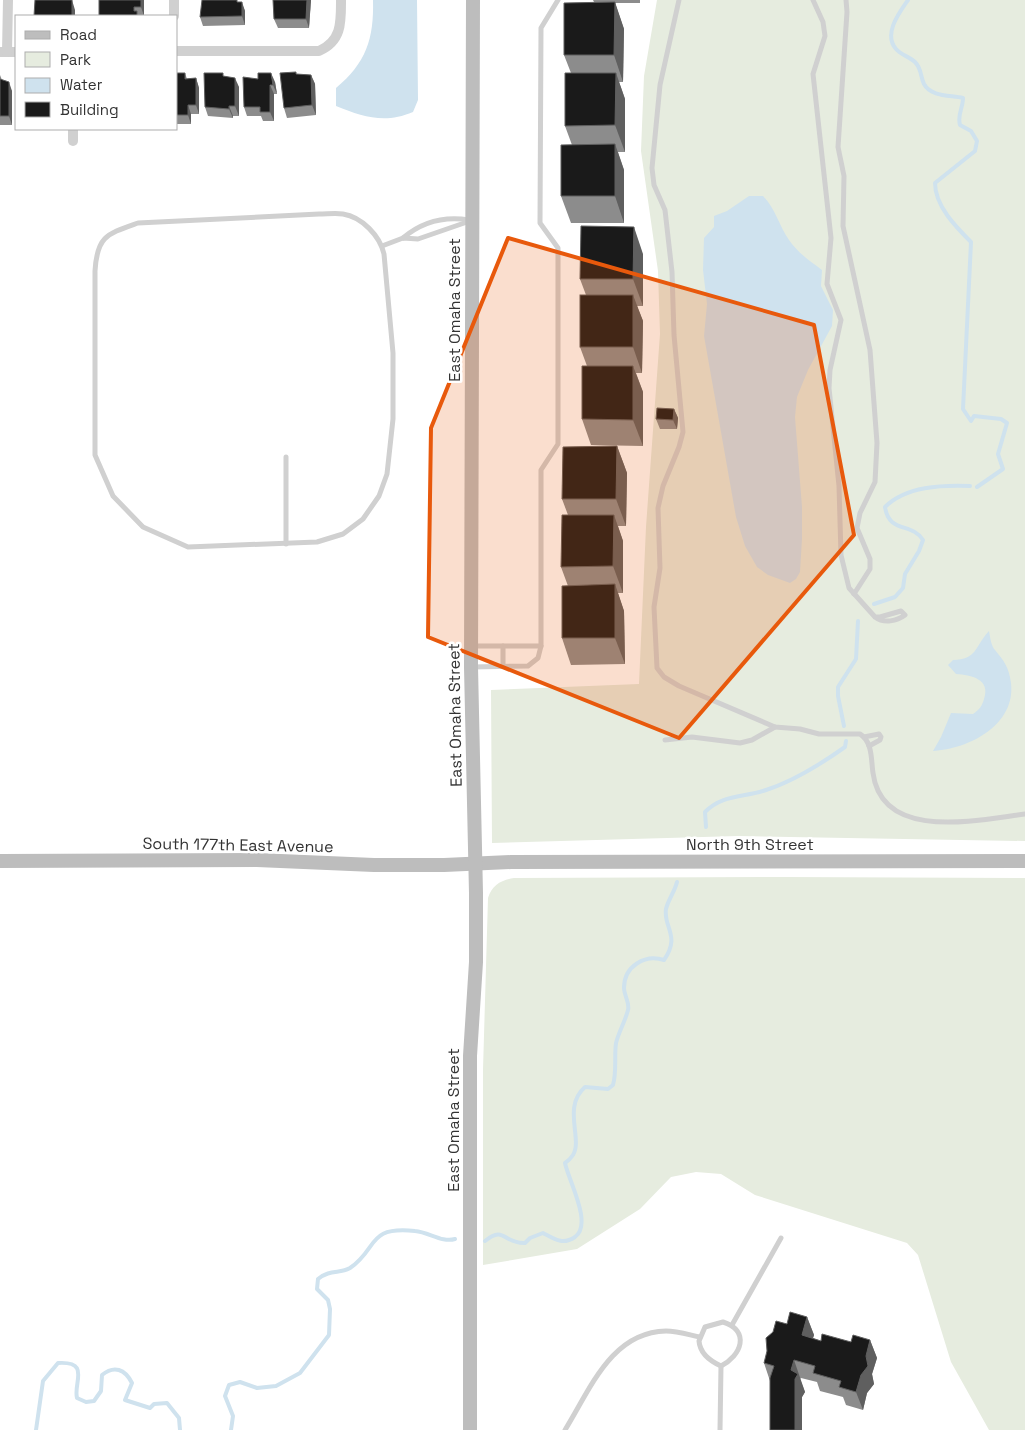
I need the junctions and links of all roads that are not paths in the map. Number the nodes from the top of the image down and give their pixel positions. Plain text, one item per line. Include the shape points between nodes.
1 (8, 0) edge
2 (174, 0) edge
3 (341, 0) edge
4 (472, 0) edge
5 (558, 0) edge
6 (679, 0) edge
7 (813, 0) edge
8 (846, 0) edge
9 (174, 15) edge
10 (178, 51) edge
11 (8, 52) edge
12 (73, 130) edge
13 (73, 141) dead end
14 (472, 220) junction
15 (403, 238) junction
16 (382, 246) junction
17 (286, 457) dead end
18 (286, 544) junction
19 (854, 594) junction
20 (876, 617) junction
21 (471, 646) junction
22 (503, 646) junction
23 (541, 646) junction
24 (503, 666) junction
25 (471, 667) junction
26 (775, 727) junction
27 (864, 737) junction
28 (665, 740) dead end
29 (869, 746) junction
30 (1025, 814) edge
31 (0, 861) edge
32 (1025, 861) edge
33 (475, 864) junction
34 (780, 1238) dead end
35 (732, 1325) junction
36 (700, 1337) junction
37 (721, 1366) junction
38 (470, 1430) edge
39 (565, 1430) edge
40 (720, 1430) edge

1 - 11 street
2 - 9 street
3 - 10 street via 340,26 335,40 326,48 311,52
4 - 14 street, East Omaha Street
5 - 23 lane via 541,28 540,224 558,248 558,444 541,470
6 - 26 lane via 660,85 652,168 654,185 665,210 673,277 674,335 683,432 658,508 660,568 654,608 658,668 664,677 678,686
7 - 19 lane via 823,22 825,36 812,74 831,238 827,284 841,320 829,388 839,486 841,555 845,578
8 - 19 lane via 838,147 844,176 844,226 870,350 877,443 875,482 860,513 857,528 870,559 870,570
12 - 13 street
14 - 15 lane via 418,239
14 - 15 lane via 438,219 414,228
14 - 21 street, East Omaha Street
15 - 16 lane
16 - 18 lane via 393,353 393,419 385,483 368,514 343,534 317,542
16 - 18 lane via 363,222 344,214 319,214 138,223 102,240 96,258 95,455 113,496 143,528 188,547
17 - 18 lane
19 - 20 lane
20 - 20 lane via 890,621 905,615 905,612
21 - 22 lane
21 - 25 street, East Omaha Street
22 - 23 lane
22 - 24 lane
23 - 24 lane via 532,665
24 - 25 lane
25 - 33 street, East Omaha Street
26 - 27 lane via 818,734 860,734
26 - 28 lane via 740,743 692,737
27 - 29 lane
27 - 29 lane via 873,733 881,737
29 - 30 lane via 878,793 892,810 903,816 924,820 979,821
31 - 33 street, South 177th East Avenue via 257,860 374,865
32 - 33 street, North 9th Street
33 - 38 street, East Omaha Street via 476,962 470,1066
34 - 35 lane
35 - 36 lane via 723,1322 713,1324 705,1327
35 - 37 lane via 738,1332 739,1350 731,1361
36 - 37 lane via 702,1352
36 - 39 lane via 668,1331 654,1332 620,1347 608,1359
37 - 40 lane

